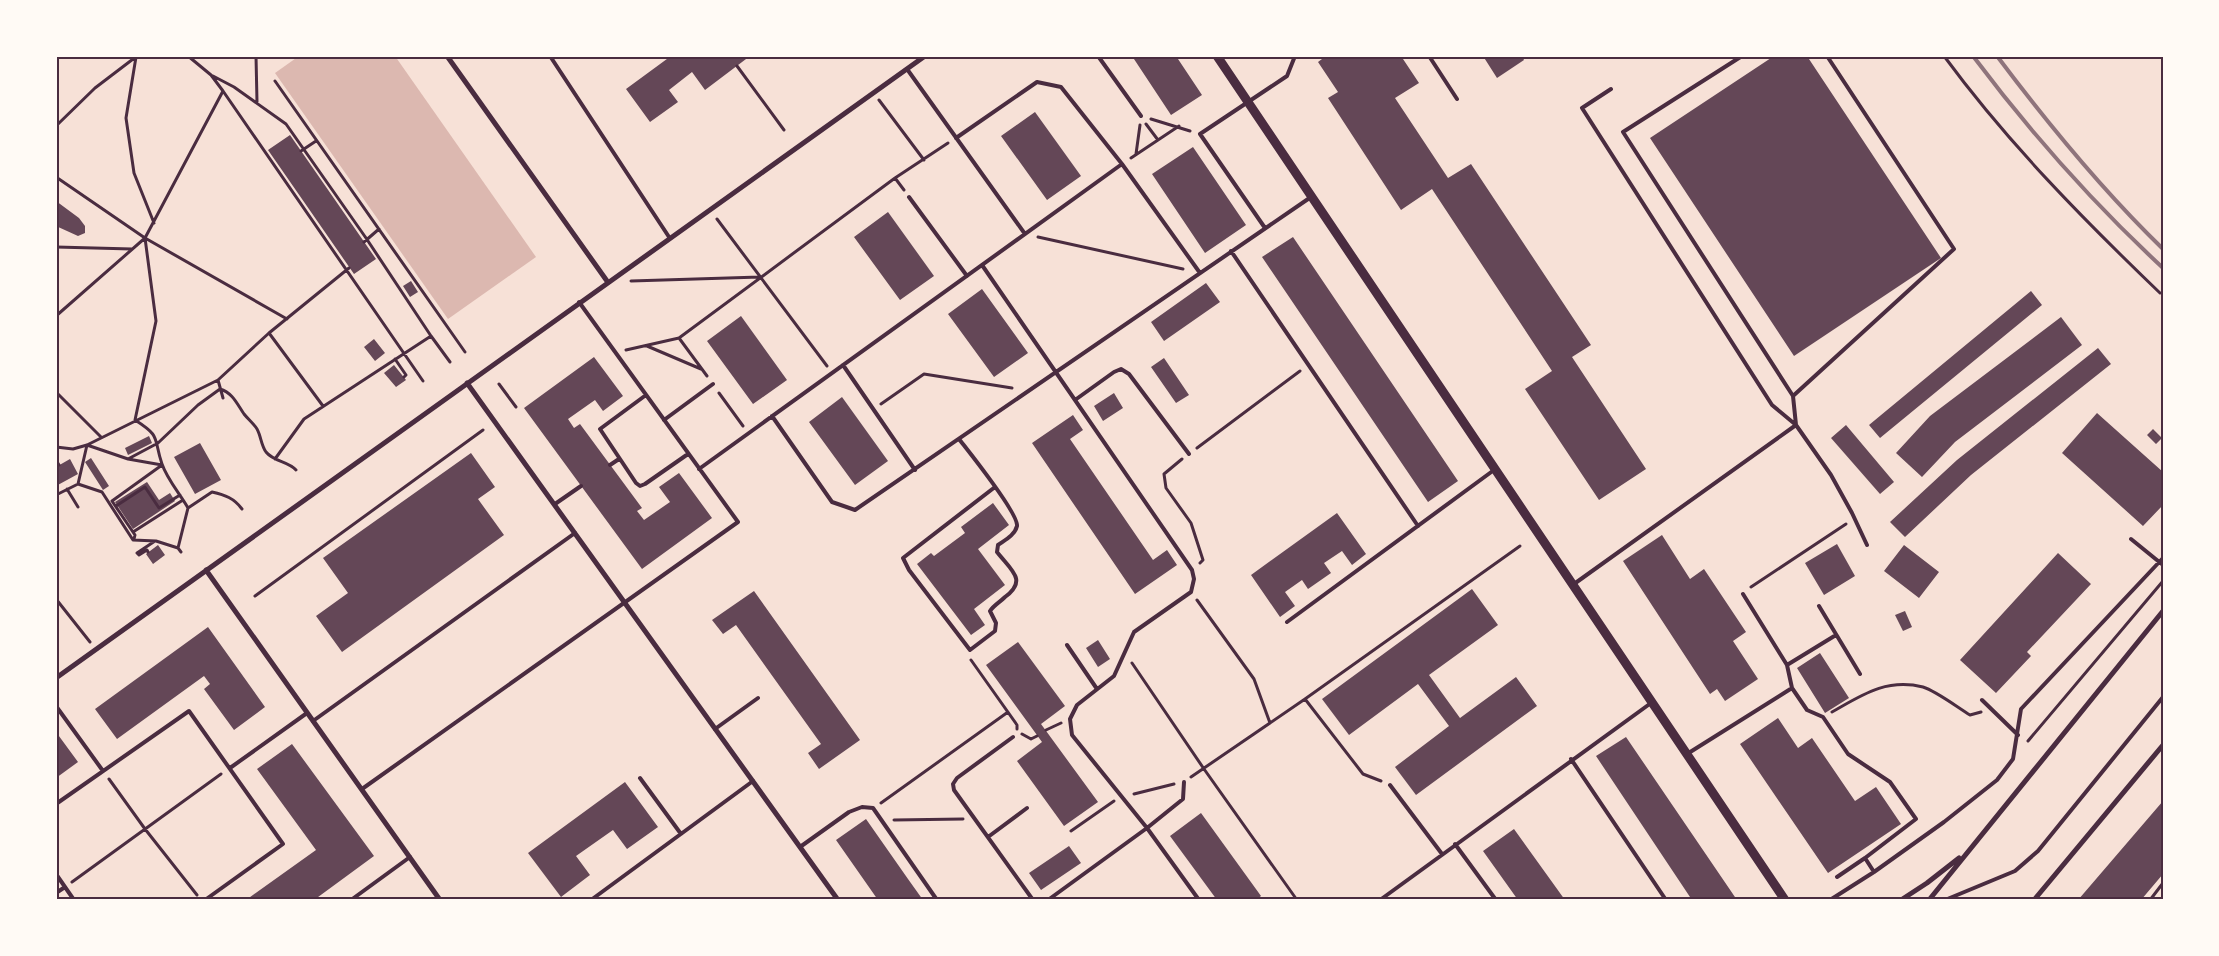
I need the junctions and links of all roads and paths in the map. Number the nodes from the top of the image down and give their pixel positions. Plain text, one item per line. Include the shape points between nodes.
1 (136, 56) edge
2 (188, 56) edge
3 (256, 56) edge
4 (447, 56) edge
5 (550, 56) edge
6 (925, 56) edge
7 (1098, 56) edge
8 (1217, 56) edge
9 (1295, 56) edge
10 (1429, 56) edge
11 (1742, 56) edge
12 (1827, 56) edge
13 (1944, 56) edge
14 (737, 66) dead end
15 (907, 69) junction
16 (211, 75) junction
17 (274, 81) dead end
18 (1611, 89) dead end
19 (223, 91) junction
20 (874, 93) junction
21 (1458, 99) dead end
22 (1247, 102) junction
23 (256, 103) junction
24 (1141, 116) junction
25 (56, 126) edge
26 (1178, 126) junction
27 (784, 130) dead end
28 (1200, 134) junction
29 (956, 138) junction
30 (1158, 140) junction
31 (316, 141) junction
32 (302, 150) junction
33 (1136, 154) junction
34 (924, 160) junction
35 (1122, 164) junction
36 (279, 166) dead end
37 (275, 168) junction
38 (56, 177) edge
39 (909, 196) dead end
40 (1311, 197) junction
41 (716, 218) dead end
42 (154, 223) junction
43 (1265, 228) junction
44 (378, 229) junction
45 (1025, 234) junction
46 (669, 237) junction
47 (145, 238) junction
48 (365, 240) junction
49 (56, 247) edge
50 (132, 250) junction
51 (1232, 251) junction
52 (982, 265) junction
53 (348, 269) junction
54 (1200, 273) junction
55 (967, 276) junction
56 (760, 277) junction
57 (627, 281) dead end
58 (607, 282) junction
59 (2160, 293) dead end
60 (579, 302) junction
61 (56, 316) edge
62 (287, 319) junction
63 (269, 333) junction
64 (432, 336) junction
65 (647, 345) junction
66 (465, 352) dead end
67 (616, 353) junction
68 (404, 354) junction
69 (395, 359) junction
70 (450, 362) dead end
71 (1308, 364) junction
72 (843, 365) junction
73 (703, 370) dead end
74 (832, 373) junction
75 (1056, 373) junction
76 (404, 377) dead end
77 (218, 380) junction
78 (423, 381) dead end
79 (467, 383) junction
80 (500, 384) dead end
81 (713, 384) dead end
82 (220, 389) junction
83 (1027, 391) junction
84 (56, 392) edge
85 (646, 395) junction
86 (1793, 396) junction
87 (223, 398) dead end
88 (1074, 400) junction
89 (323, 406) junction
90 (516, 407) dead end
91 (874, 410) junction
92 (772, 416) junction
93 (135, 420) junction
94 (664, 420) junction
95 (1796, 425) junction
96 (483, 430) dead end
97 (101, 437) junction
98 (959, 439) junction
99 (158, 443) junction
100 (87, 445) junction
101 (56, 447) edge
102 (688, 454) junction
103 (1189, 454) junction
104 (128, 459) junction
105 (275, 459) junction
106 (619, 459) junction
107 (56, 460) edge
108 (59, 465) dead end
109 (162, 465) junction
110 (610, 465) dead end
111 (699, 469) junction
112 (1496, 469) junction
113 (296, 470) dead end
114 (915, 470) junction
115 (78, 484) junction
116 (581, 486) dead end
117 (994, 487) junction
118 (67, 489) junction
119 (56, 495) edge
120 (180, 495) junction
121 (183, 500) junction
122 (555, 504) junction
123 (116, 506) junction
124 (78, 507) dead end
125 (188, 508) junction
126 (242, 509) dead end
127 (1855, 518) junction
128 (1418, 526) junction
129 (133, 532) junction
130 (575, 533) junction
131 (2131, 539) dead end
132 (133, 540) junction
133 (154, 542) junction
134 (1867, 545) dead end
135 (1520, 546) dead end
136 (155, 547) dead end
137 (178, 548) junction
138 (148, 552) dead end
139 (181, 552) dead end
140 (2163, 558) edge
141 (2159, 562) junction
142 (2163, 565) edge
143 (206, 570) junction
144 (1192, 570) junction
145 (2163, 580) edge
146 (1573, 584) junction
147 (1191, 592) junction
148 (1743, 594) joint
149 (255, 596) dead end
150 (56, 599) edge
151 (626, 602) junction
152 (1818, 606) dead end
153 (2163, 611) edge
154 (1287, 622) dead end
155 (1836, 635) junction
156 (1067, 645) dead end
157 (95, 650) junction
158 (970, 650) junction
159 (1125, 652) junction
160 (1788, 665) junction
161 (1860, 674) dead end
162 (56, 678) edge
163 (1792, 688) junction
164 (1097, 689) junction
165 (2163, 697) edge
166 (758, 698) dead end
167 (1305, 699) junction
168 (1982, 700) dead end
169 (1652, 702) junction
170 (56, 706) edge
171 (1988, 707) junction
172 (1008, 712) junction
173 (307, 713) junction
174 (1823, 717) junction
175 (313, 721) junction
176 (1270, 723) junction
177 (716, 729) junction
178 (2018, 735) junction
179 (1037, 736) dead end
180 (1013, 737) dead end
181 (2163, 744) edge
182 (1687, 754) junction
183 (1572, 759) junction
184 (2014, 759) junction
185 (230, 768) junction
186 (1204, 769) junction
187 (103, 771) junction
188 (640, 778) dead end
189 (753, 781) junction
190 (1184, 782) junction
191 (1390, 785) joint
192 (362, 789) junction
193 (1121, 797) junction
194 (56, 804) edge
195 (874, 808) junction
196 (1027, 808) dead end
197 (974, 818) junction
198 (883, 821) junction
199 (1146, 828) junction
200 (145, 829) junction
201 (1071, 831) dead end
202 (681, 834) junction
203 (988, 837) junction
204 (1455, 844) junction
205 (800, 847) junction
206 (1967, 851) junction
207 (1442, 854) junction
208 (411, 857) junction
209 (1865, 858) junction
210 (1874, 872) junction
211 (56, 874) edge
212 (1837, 876) dead end
213 (2163, 883) edge
214 (65, 887) junction
215 (1934, 892) junction
216 (56, 894) edge
217 (74, 900) edge
218 (201, 900) edge
219 (205, 900) edge
220 (351, 900) edge
221 (440, 900) edge
222 (591, 900) edge
223 (838, 900) edge
224 (937, 900) edge
225 (1033, 900) edge
226 (1048, 900) edge
227 (1199, 900) edge
228 (1297, 900) edge
229 (1380, 900) edge
230 (1496, 900) edge
231 (1666, 900) edge
232 (1785, 900) edge
233 (1830, 900) edge
234 (1901, 900) edge
235 (1929, 900) edge
236 (1933, 900) edge
237 (1945, 900) edge
238 (2034, 900) edge
239 (2150, 900) edge

1 - 25 path via 95,88
1 - 42 path via 126,118 134,173
2 - 16 path
3 - 23 path
4 - 58 street
5 - 46 lane
6 - 15 street
7 - 24 lane
8 - 22 street
9 - 22 lane via 1286,76
10 - 21 lane
11 - 86 lane via 1623,132
12 - 86 lane via 1954,250
13 - 59 path via 1975,99 2039,172
14 - 27 path
15 - 20 street
15 - 29 lane
16 - 19 path
16 - 23 path
17 - 31 path
18 - 95 lane via 1582,108 1772,405
19 - 37 path
19 - 42 path
20 - 34 path
20 - 46 street
22 - 28 lane
22 - 40 street
23 - 32 path via 286,124
24 - 26 path
24 - 30 path
24 - 33 path
26 - 28 path
26 - 30 path
28 - 43 lane
29 - 34 path
29 - 35 lane via 1036,82 1061,87
29 - 45 lane
30 - 33 path
31 - 32 path
31 - 44 path
32 - 48 path
33 - 35 path
34 - 56 path
35 - 45 lane
35 - 54 lane
36 - 37 path
37 - 53 path
38 - 47 path
39 - 55 lane
40 - 43 lane
40 - 112 street
41 - 56 path
42 - 47 path
43 - 51 lane
44 - 48 path
44 - 66 path
45 - 52 lane
45 - 54 path
46 - 58 street
47 - 50 path
47 - 62 path
47 - 93 path via 156,321
48 - 64 path
49 - 50 path
50 - 61 path
51 - 54 lane
51 - 71 lane
52 - 55 lane
52 - 75 lane
53 - 62 path
53 - 68 path
54 - 75 lane
55 - 72 lane
56 - 57 path
56 - 65 path via 679,338
56 - 74 path
58 - 60 street
60 - 67 lane
60 - 79 street
62 - 63 path
63 - 77 path
63 - 89 path
64 - 68 path
64 - 70 path
65 - 67 path
65 - 73 path
67 - 85 lane
68 - 69 path
68 - 78 path
69 - 76 path via 406,375
69 - 89 path
71 - 103 path
71 - 128 lane
72 - 74 lane
72 - 91 lane
74 - 92 lane
75 - 83 lane
75 - 88 lane
77 - 82 path
77 - 93 path
79 - 122 street
79 - 143 street
80 - 90 path
81 - 94 lane
82 - 87 path
82 - 99 path
82 - 105 path via 236,400 257,430 267,453
83 - 91 path via 924,374
83 - 98 lane
84 - 97 path
85 - 94 lane
85 - 106 lane via 600,429
86 - 95 lane
88 - 103 lane via 1121,370 1129,374
88 - 144 lane
89 - 105 path via 304,419
91 - 114 lane
92 - 111 lane
92 - 114 lane via 832,502 855,510
93 - 97 path
93 - 99 path via 150,430
94 - 102 lane
95 - 127 lane via 1831,475
95 - 146 lane
96 - 149 path
97 - 100 path
98 - 114 lane
98 - 117 lane
99 - 104 path
99 - 109 path
100 - 101 path via 73,449
100 - 104 path
100 - 115 path
102 - 106 lane via 640,486
102 - 111 lane
103 - 144 path via 1164,474 1166,488 1190,523 1203,560
104 - 109 path
105 - 113 path
106 - 110 lane
107 - 108 path
109 - 120 path
109 - 123 path via 112,501
111 - 151 lane via 738,522
112 - 128 lane
112 - 146 street
115 - 118 path
115 - 132 path via 102,492
116 - 122 lane
117 - 158 lane via 1015,516 1017,525 1014,533 998,545 997,552 1018,584 990,611 996,623 995,631
117 - 158 lane via 903,558
118 - 119 path
118 - 124 path
120 - 121 path
120 - 123 path via 159,508 145,487
121 - 125 path
121 - 129 path
122 - 130 street
123 - 129 path
125 - 126 path via 212,492 228,496
125 - 137 path
127 - 134 lane
127 - 148 path via 1759,580
128 - 154 lane
129 - 132 path
130 - 151 street
130 - 175 lane
131 - 141 lane
132 - 133 path
133 - 136 path
133 - 137 path
133 - 138 path via 137,554
135 - 167 path
137 - 139 path
140 - 141 lane
141 - 142 lane
141 - 178 lane via 2021,709
143 - 157 street
143 - 173 street
144 - 147 lane
145 - 184 path
146 - 169 street
147 - 159 lane via 1134,632
147 - 176 path via 1254,679
148 - 160 lane
150 - 157 path
151 - 177 street
151 - 192 lane
152 - 155 lane
153 - 206 street
155 - 160 lane
155 - 161 lane
156 - 164 lane
157 - 162 street
158 - 172 path via 970,659
159 - 164 lane via 1114,676
159 - 186 path
160 - 163 lane
163 - 174 lane via 1807,710
163 - 182 lane
164 - 193 lane via 1077,705 1070,719 1072,735
165 - 237 lane via 2038,851 2015,871
166 - 177 lane
167 - 176 path
167 - 191 path via 1363,774
168 - 171 lane
169 - 182 street
169 - 183 lane
170 - 187 lane
171 - 174 path via 1970,715 1924,687 1893,685 1874,688
171 - 178 lane
172 - 179 path via 1017,725 1017,732 1031,739
172 - 195 path
173 - 175 street
173 - 185 lane
174 - 209 lane via 1848,754 1890,782 1916,819
175 - 192 street
176 - 186 path
177 - 189 street
178 - 184 lane
180 - 197 lane via 953,784
181 - 238 street
182 - 232 street
183 - 204 lane
183 - 231 lane
184 - 210 lane via 1997,780
185 - 187 lane via 189,711
185 - 200 path
185 - 219 lane via 283,844
186 - 190 path
186 - 228 path
187 - 194 lane
187 - 200 path
188 - 202 lane
189 - 202 lane
189 - 205 street
190 - 193 path
190 - 199 lane via 1183,799
191 - 207 lane
192 - 208 street
193 - 199 lane
193 - 201 path
195 - 198 lane
195 - 205 lane via 862,807 849,812
196 - 203 lane
197 - 198 path
197 - 203 lane
198 - 224 lane
199 - 226 lane
199 - 227 lane
200 - 214 path
200 - 218 path
202 - 222 lane
203 - 225 lane
204 - 207 lane
204 - 230 lane
205 - 223 street
206 - 215 street
206 - 234 street
207 - 229 lane
208 - 220 lane
208 - 221 street
209 - 210 lane
209 - 212 lane
210 - 233 lane
211 - 214 lane
213 - 239 path
214 - 216 lane
214 - 217 lane
215 - 235 street
215 - 236 lane

